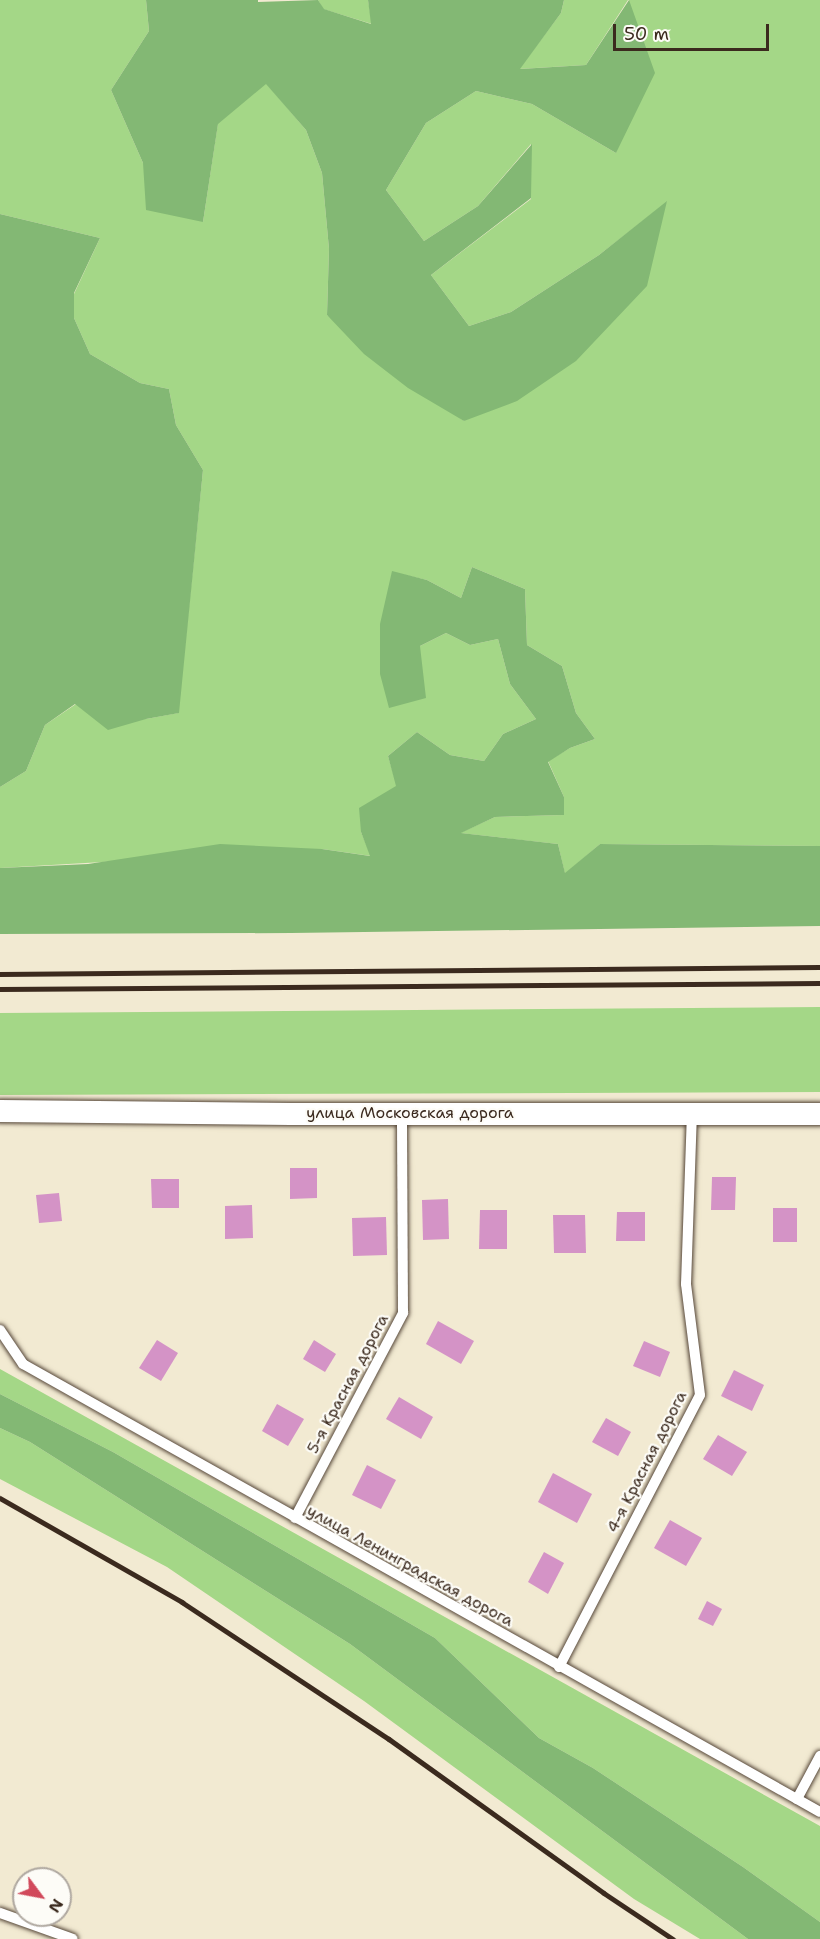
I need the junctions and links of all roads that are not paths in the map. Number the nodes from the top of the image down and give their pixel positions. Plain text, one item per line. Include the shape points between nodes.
1 (0, 1111) edge
2 (402, 1113) junction
3 (692, 1113) junction
4 (820, 1114) edge
5 (0, 1330) edge
6 (295, 1518) junction
7 (559, 1667) junction
8 (820, 1756) edge
9 (797, 1798) junction
10 (820, 1812) edge
11 (0, 1913) edge
12 (73, 1939) edge

1 - 2 street, улица Московская дорога
2 - 3 street, улица Московская дорога
2 - 6 lane, 5-я Красная дорога via 403,1313
3 - 4 street, улица Московская дорога
3 - 7 lane, 4-я Красная дорога via 686,1284 700,1395
5 - 6 lane, улица Ленинградская дорога via 23,1364
6 - 7 lane, улица Ленинградская дорога
7 - 9 lane, улица Ленинградская дорога
8 - 9 lane
9 - 10 lane, улица Ленинградская дорога
11 - 12 lane

